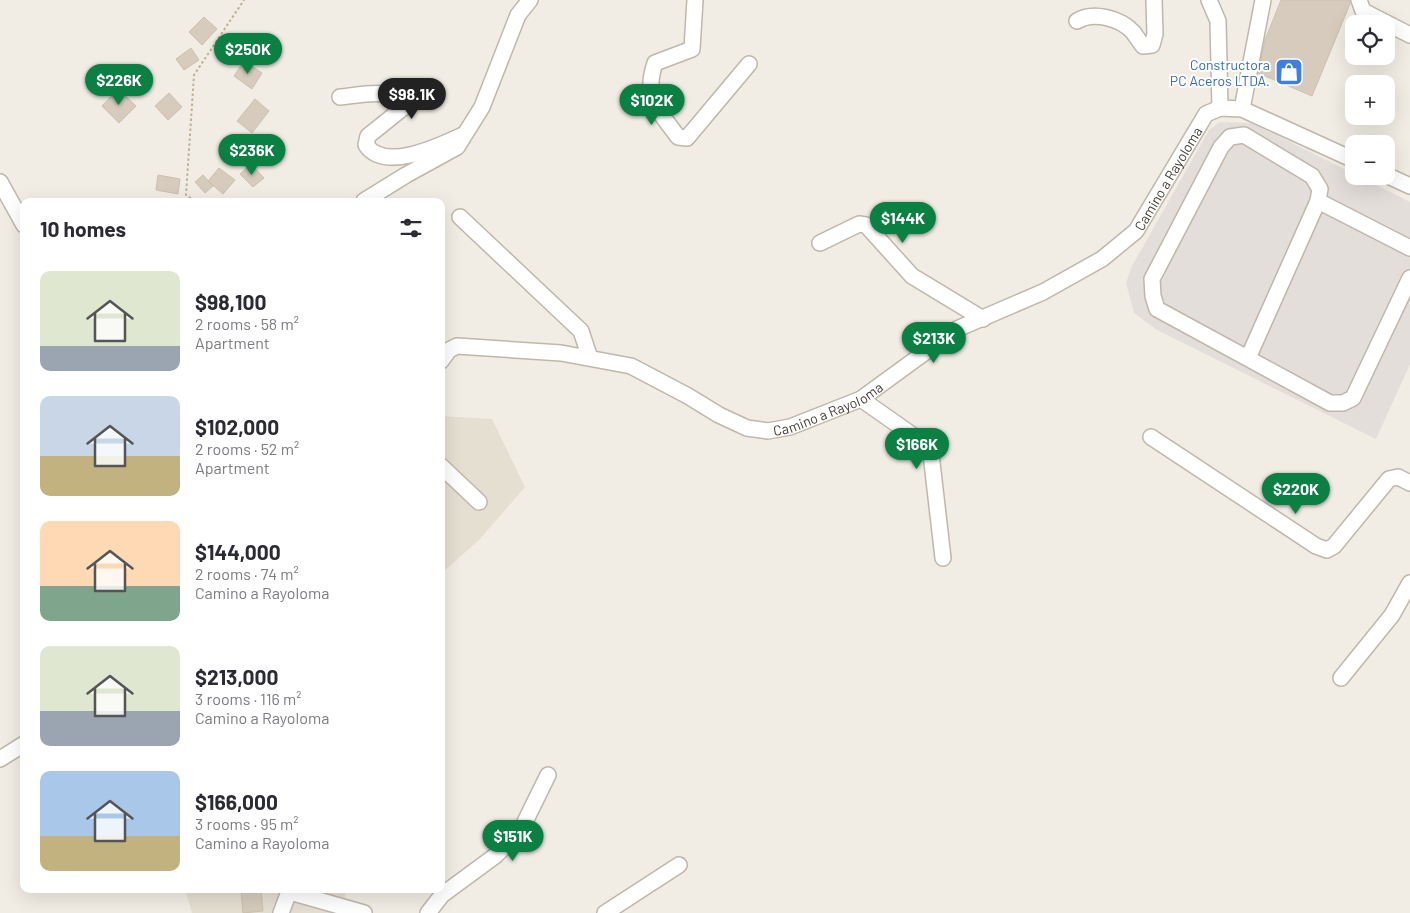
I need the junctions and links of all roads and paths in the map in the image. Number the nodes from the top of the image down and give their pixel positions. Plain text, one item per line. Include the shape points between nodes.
1 (244, 0) edge
2 (530, 0) edge
3 (695, 0) edge
4 (1154, 0) edge
5 (1209, 0) edge
6 (1263, 0) edge
7 (1359, 0) edge
8 (1077, 21) dead end
9 (1410, 35) edge
10 (749, 64) dead end
11 (340, 97) dead end
12 (1220, 108) junction
13 (1242, 109) junction
14 (467, 134) junction
15 (1345, 156) edge
16 (1395, 179) edge
17 (0, 182) edge
18 (1410, 186) edge
19 (191, 198) edge
20 (369, 198) edge
21 (1318, 201) junction
22 (460, 217) dead end
23 (20, 218) edge
24 (820, 243) dead end
25 (1410, 248) edge
26 (1410, 278) edge
27 (983, 319) junction
28 (445, 356) edge
29 (590, 358) junction
30 (1248, 358) junction
31 (861, 399) junction
32 (1151, 437) dead end
33 (445, 470) edge
34 (1410, 483) edge
35 (479, 502) dead end
36 (943, 558) dead end
37 (1410, 583) edge
38 (1341, 678) dead end
39 (20, 746) edge
40 (0, 759) edge
41 (548, 775) dead end
42 (680, 865) dead end
43 (289, 893) edge
44 (300, 893) edge
45 (445, 893) edge
46 (445, 893) edge
47 (281, 913) edge
48 (364, 913) edge
49 (428, 913) edge
50 (605, 913) edge

1 - 19 path via 194,76 186,194
2 - 14 street via 518,15 482,107
3 - 10 street via 692,49 655,63 650,78 651,100 678,137 687,138 698,128
4 - 8 street via 1155,34 1152,45 1142,46 1132,31 1114,20 1086,15
5 - 12 street via 1218,21
6 - 13 street
7 - 9 street via 1363,11
11 - 14 street via 386,94 398,98 403,105 395,116 368,136 366,145 377,154 399,157 418,154
12 - 13 street
12 - 27 street, Camino a Rayoloma via 1206,114 1136,231 1102,259 1043,292
13 - 15 street
14 - 20 street via 457,147 442,157
16 - 18 street
17 - 23 street
21 - 25 street
21 - 30 street
21 - 30 street via 1320,189 1312,176 1244,135 1230,137 1221,148 1152,279 1157,309
22 - 29 street via 581,331
24 - 27 street via 859,224 866,225 912,276
26 - 30 street via 1353,398 1343,403 1330,403
27 - 31 street, Camino a Rayoloma via 957,329
28 - 29 street, Camino a Rayoloma via 457,346 561,352
29 - 31 street, Camino a Rayoloma via 631,366 719,415 754,429 768,431 790,427
31 - 36 street via 918,439 931,454
32 - 34 street via 1316,546 1327,550 1334,546 1389,479 1398,477
33 - 35 street
37 - 38 street via 1392,615
39 - 40 street
41 - 46 street via 520,832 496,856
42 - 50 street
43 - 47 street
44 - 48 street
45 - 49 street

